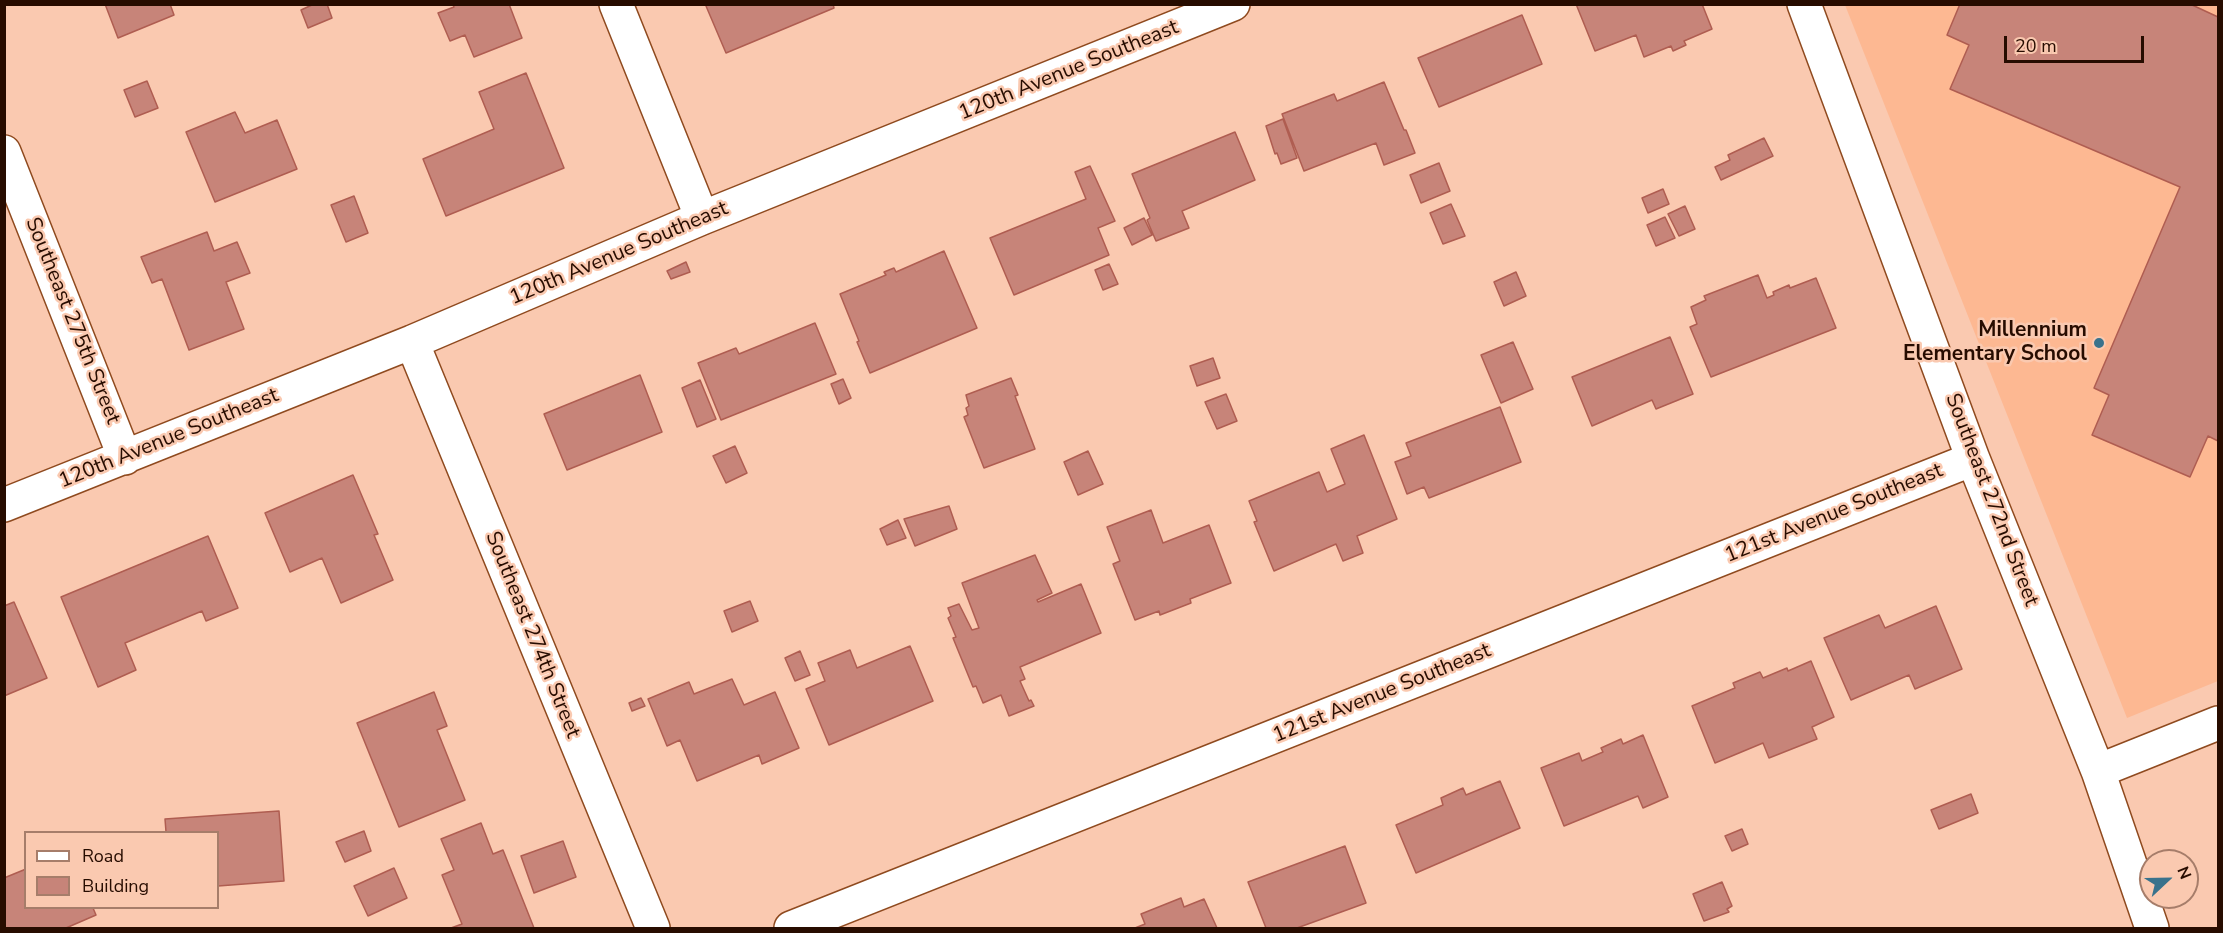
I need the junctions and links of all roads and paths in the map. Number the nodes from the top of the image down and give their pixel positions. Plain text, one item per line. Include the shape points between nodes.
1 (616, 4) edge
2 (1233, 4) edge
3 (1804, 4) edge
4 (4, 152) edge
5 (702, 218) junction
6 (412, 342) junction
7 (125, 458) junction
8 (1973, 459) junction
9 (4, 505) edge
10 (2218, 723) edge
11 (2098, 771) junction
12 (652, 928) edge
13 (791, 928) edge
14 (2152, 928) edge

1 - 5 street
2 - 5 street, 120th Avenue Southeast
3 - 8 street, Southeast 272nd Street
4 - 7 street, Southeast 275th Street
5 - 6 street, 120th Avenue Southeast
6 - 7 street, 120th Avenue Southeast
6 - 12 street, Southeast 274th Street
7 - 9 street, 120th Avenue Southeast
8 - 11 street, Southeast 272nd Street
8 - 13 street, 121st Avenue Southeast
10 - 11 street
11 - 14 street, Southeast 272nd Street

